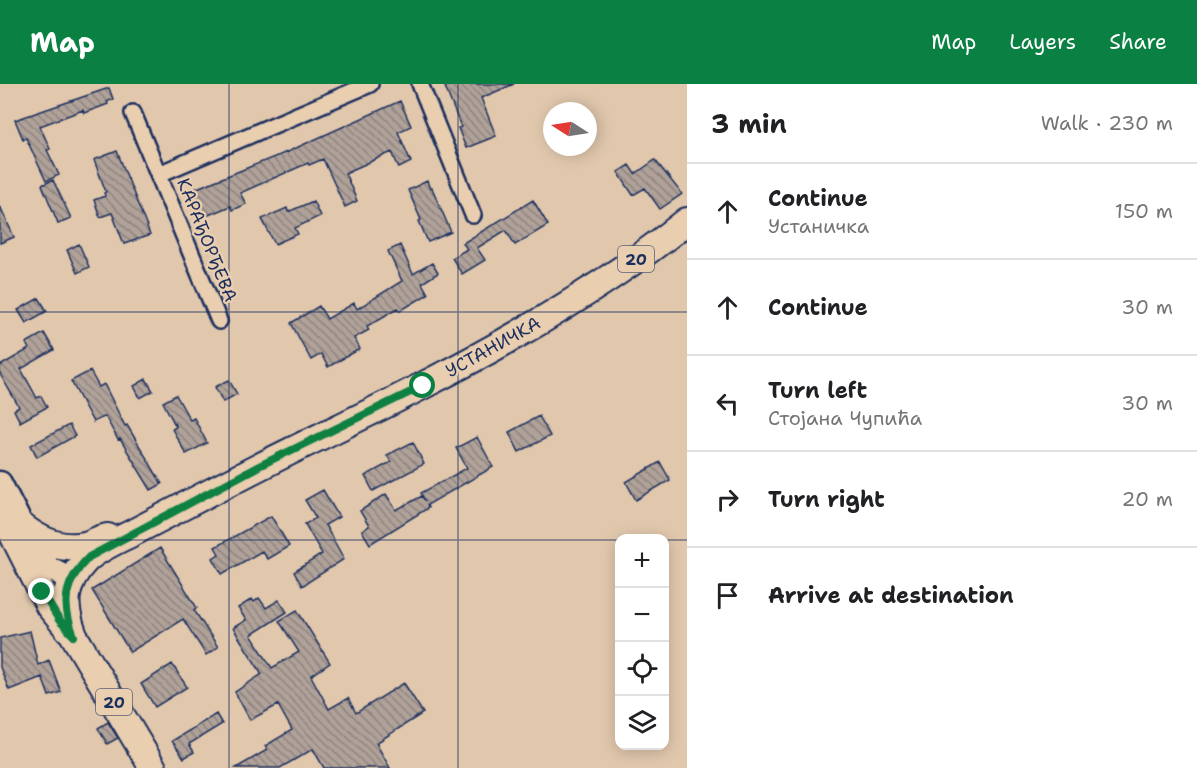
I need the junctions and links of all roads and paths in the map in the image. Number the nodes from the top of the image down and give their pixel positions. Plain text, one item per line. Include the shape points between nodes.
1 (370, 84) edge
2 (420, 84) edge
3 (133, 113) dead end
4 (159, 174) junction
5 (473, 215) dead end
6 (687, 221) edge
7 (219, 321) dead end
8 (0, 483) edge
9 (0, 509) edge
10 (22, 527) junction
11 (126, 536) junction
12 (72, 579) junction
13 (74, 636) junction
14 (153, 768) edge

1 - 4 street, КАРАЂОРЂЕВА
2 - 5 street
3 - 4 street, КАРАЂОРЂЕВА
4 - 7 street, КАРАЂОРЂЕВА
6 - 11 main road, УСТАНИЧКА / 20 via 638,258 504,342
8 - 10 street
9 - 13 main road via 49,606
10 - 11 main road via 44,541 74,547 105,537
10 - 12 street via 43,562
11 - 12 main road, 20 via 89,557
12 - 13 main road, 20 via 66,609
13 - 14 main road, 20

